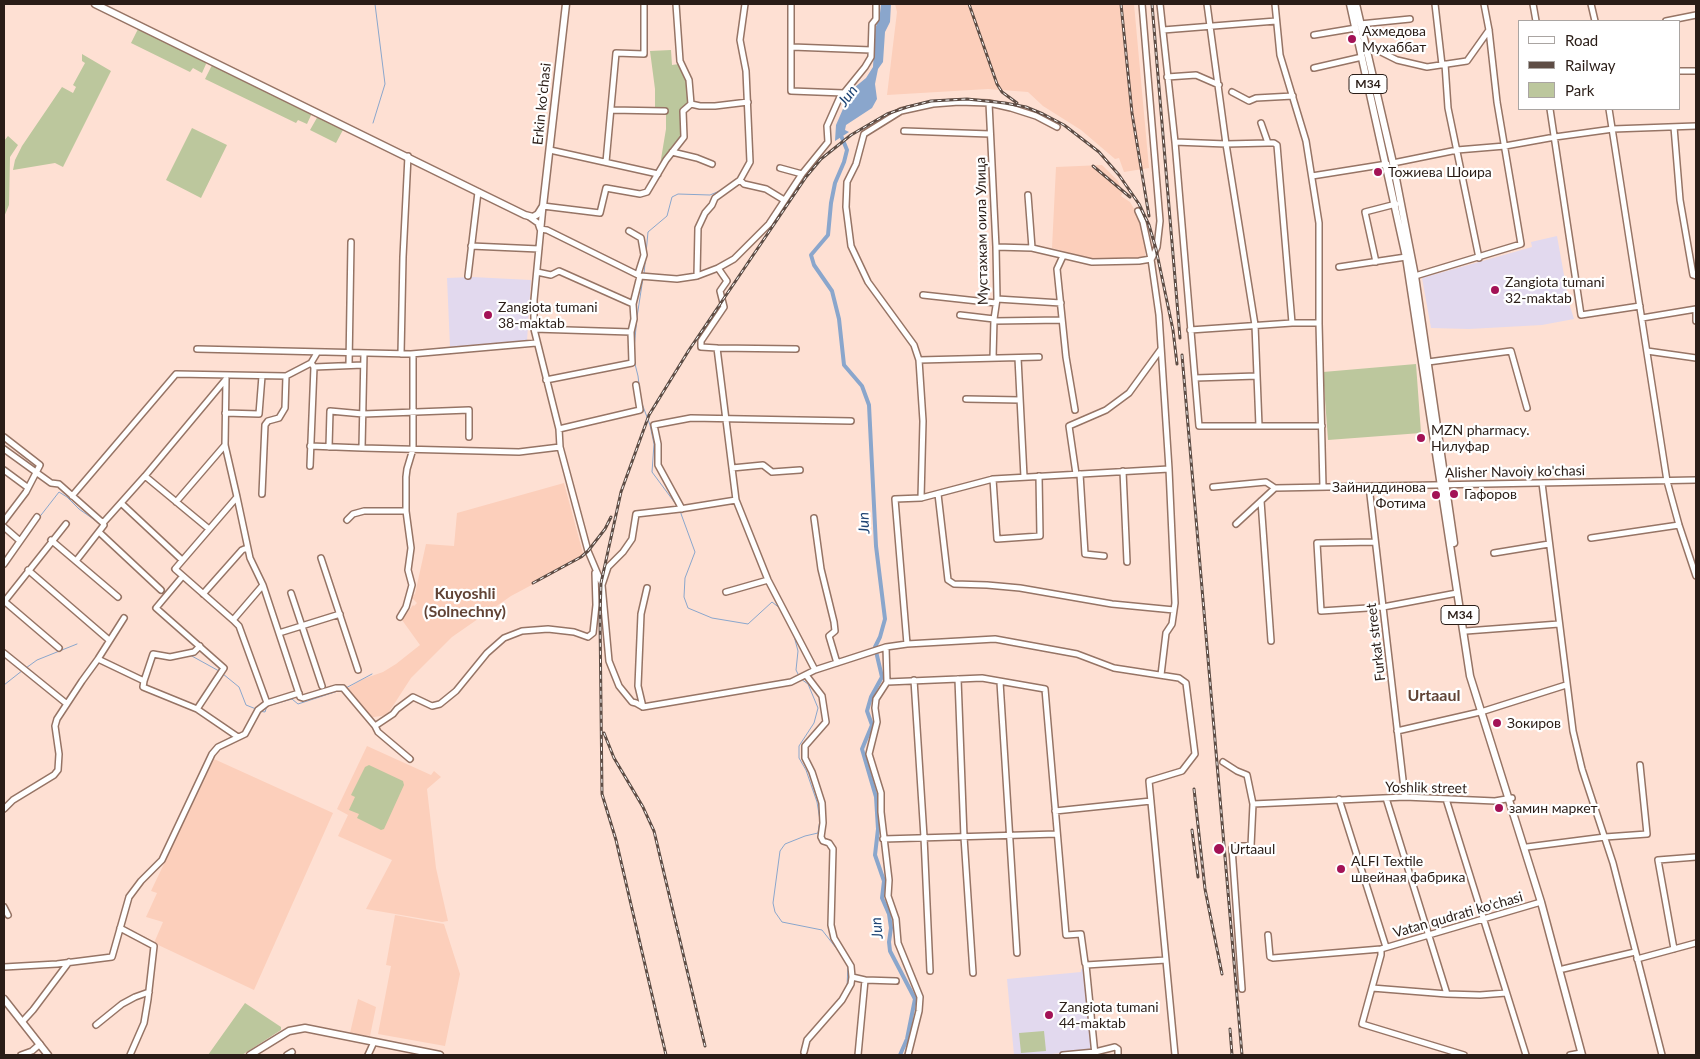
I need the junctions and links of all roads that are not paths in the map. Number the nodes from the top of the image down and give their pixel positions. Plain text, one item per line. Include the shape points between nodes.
1 (95, 4) edge
2 (566, 4) edge
3 (644, 4) edge
4 (676, 4) edge
5 (744, 4) edge
6 (791, 4) edge
7 (876, 4) edge
8 (1142, 4) edge
9 (1160, 4) edge
10 (1207, 4) edge
11 (1274, 4) edge
12 (1350, 4) edge
13 (1356, 4) edge
14 (1435, 4) edge
15 (1484, 4) edge
16 (1533, 4) edge
17 (1590, 4) edge
18 (1696, 15) edge
19 (1410, 19) dead end
20 (1536, 20) edge
21 (1595, 20) edge
22 (1671, 20) edge
23 (1276, 21) junction
24 (1358, 26) junction
25 (1210, 27) junction
26 (1163, 30) junction
27 (1489, 30) junction
28 (1314, 35) dead end
29 (792, 47) junction
30 (871, 50) junction
31 (1364, 53) junction
32 (1444, 65) junction
33 (1314, 68) dead end
34 (1680, 71) edge
35 (1696, 71) edge
36 (1167, 78) junction
37 (1219, 85) junction
38 (1232, 92) dead end
39 (844, 94) junction
40 (1292, 96) junction
41 (748, 102) junction
42 (989, 103) junction
43 (691, 104) junction
44 (611, 110) junction
45 (1550, 110) edge
46 (1609, 110) edge
47 (665, 111) dead end
48 (1261, 123) dead end
49 (1696, 126) edge
50 (1057, 127) dead end
51 (1674, 127) junction
52 (1613, 129) junction
53 (904, 131) dead end
54 (990, 134) junction
55 (1554, 137) junction
56 (1175, 142) junction
57 (1268, 143) junction
58 (1226, 144) junction
59 (1505, 146) junction
60 (550, 150) junction
61 (1457, 150) junction
62 (672, 152) junction
63 (408, 156) junction
64 (606, 162) junction
65 (712, 164) dead end
66 (1390, 164) junction
67 (780, 168) dead end
68 (658, 174) junction
69 (802, 174) junction
70 (1312, 176) junction
71 (740, 180) junction
72 (478, 192) junction
73 (1028, 194) dead end
74 (784, 200) junction
75 (1396, 204) junction
76 (542, 206) junction
77 (1138, 211) dead end
78 (526, 215) junction
79 (540, 229) junction
80 (629, 231) dead end
81 (351, 242) dead end
82 (471, 246) junction
83 (996, 247) junction
84 (1032, 248) junction
85 (539, 249) junction
86 (1063, 256) junction
87 (1406, 257) junction
88 (1151, 258) junction
89 (1479, 258) junction
90 (1376, 262) junction
91 (1338, 267) dead end
92 (718, 268) junction
93 (537, 272) junction
94 (639, 275) junction
95 (468, 276) dead end
96 (697, 276) junction
97 (1415, 276) junction
98 (1696, 276) edge
99 (923, 295) dead end
100 (996, 301) junction
101 (1060, 303) junction
102 (633, 304) junction
103 (1640, 306) junction
104 (1696, 309) edge
105 (960, 315) dead end
106 (1642, 318) junction
107 (994, 320) junction
108 (1062, 320) junction
109 (1696, 321) edge
110 (1292, 323) junction
111 (1319, 324) junction
112 (1255, 325) junction
113 (534, 329) junction
114 (1190, 330) junction
115 (630, 332) junction
116 (536, 343) junction
117 (718, 348) junction
118 (796, 348) dead end
119 (197, 349) dead end
120 (1162, 349) junction
121 (1647, 351) junction
122 (317, 353) junction
123 (364, 353) junction
124 (350, 354) junction
125 (401, 354) junction
126 (413, 354) junction
127 (993, 358) junction
128 (1018, 358) junction
129 (1039, 358) dead end
130 (1696, 358) edge
131 (919, 360) junction
132 (1428, 362) junction
133 (312, 365) junction
134 (349, 365) junction
135 (364, 365) junction
136 (262, 376) junction
137 (286, 376) junction
138 (1257, 376) junction
139 (227, 377) junction
140 (1195, 378) junction
141 (546, 380) junction
142 (636, 384) dead end
143 (966, 399) dead end
144 (1020, 400) junction
145 (1527, 408) dead end
146 (1075, 410) dead end
147 (225, 413) junction
148 (413, 413) junction
149 (363, 414) junction
150 (726, 418) junction
151 (851, 421) dead end
152 (1259, 426) junction
153 (1322, 426) junction
154 (559, 429) junction
155 (469, 436) dead end
156 (4, 437) edge
157 (225, 444) junction
158 (310, 446) junction
159 (329, 447) junction
160 (560, 447) junction
161 (362, 448) junction
162 (4, 449) edge
163 (413, 449) junction
164 (310, 466) dead end
165 (732, 468) junction
166 (1169, 469) junction
167 (4, 470) edge
168 (800, 470) dead end
169 (1123, 471) junction
170 (36, 473) junction
171 (1078, 474) junction
172 (145, 476) junction
173 (1039, 476) junction
174 (1024, 477) junction
175 (993, 479) junction
176 (1666, 480) junction
177 (1696, 480) edge
178 (1542, 483) junction
179 (1443, 484) junction
180 (1369, 486) junction
181 (27, 487) junction
182 (1213, 487) dead end
183 (1323, 487) junction
184 (1275, 488) junction
185 (262, 494) dead end
186 (938, 494) junction
187 (72, 496) junction
188 (237, 498) junction
189 (921, 498) junction
190 (736, 500) junction
191 (1261, 501) junction
192 (176, 502) junction
193 (121, 503) junction
194 (682, 509) junction
195 (406, 511) junction
196 (37, 517) dead end
197 (814, 518) dead end
198 (347, 520) dead end
199 (4, 522) edge
200 (103, 523) junction
201 (66, 524) dead end
202 (1236, 524) dead end
203 (1679, 525) junction
204 (4, 527) edge
205 (209, 529) junction
206 (99, 532) junction
207 (1591, 538) dead end
208 (51, 540) junction
209 (20, 541) junction
210 (1375, 542) junction
211 (1549, 544) junction
212 (248, 548) junction
213 (1494, 553) dead end
214 (1104, 556) dead end
215 (321, 558) dead end
216 (182, 560) junction
217 (76, 561) junction
218 (1127, 562) dead end
219 (4, 564) edge
220 (28, 570) junction
221 (595, 570) junction
222 (1696, 576) edge
223 (182, 577) junction
224 (768, 580) junction
225 (263, 585) junction
226 (602, 585) junction
227 (646, 588) dead end
228 (161, 590) dead end
229 (726, 592) dead end
230 (291, 593) dead end
231 (1457, 593) junction
232 (204, 594) junction
233 (118, 597) dead end
234 (4, 602) edge
235 (1383, 606) junction
236 (1174, 610) junction
237 (340, 614) junction
238 (400, 617) dead end
239 (124, 618) dead end
240 (233, 620) junction
241 (1559, 624) junction
242 (302, 626) junction
243 (1466, 631) junction
244 (280, 633) junction
245 (109, 640) junction
246 (1272, 641) dead end
247 (907, 644) junction
248 (200, 646) junction
249 (886, 647) junction
250 (59, 648) dead end
251 (4, 653) edge
252 (98, 659) junction
253 (837, 663) junction
254 (358, 670) dead end
255 (815, 670) junction
256 (806, 675) junction
257 (1161, 675) junction
258 (958, 678) junction
259 (144, 680) junction
260 (914, 680) junction
261 (887, 682) junction
262 (1000, 682) junction
263 (1566, 685) junction
264 (322, 686) dead end
265 (299, 693) junction
266 (267, 703) junction
267 (67, 704) junction
268 (643, 707) junction
269 (197, 709) junction
270 (1482, 712) junction
271 (375, 726) junction
272 (1397, 731) junction
273 (238, 737) junction
274 (410, 759) dead end
275 (1223, 762) dead end
276 (1640, 765) dead end
277 (1405, 797) junction
278 (1386, 798) junction
279 (1510, 798) junction
280 (1446, 799) junction
281 (1339, 800) junction
282 (1152, 802) junction
283 (1253, 804) junction
284 (4, 810) edge
285 (1055, 811) junction
286 (1011, 834) junction
287 (1057, 834) junction
288 (924, 837) junction
289 (964, 837) junction
290 (1605, 838) junction
291 (883, 839) junction
292 (1527, 847) junction
293 (1696, 857) edge
294 (1541, 902) junction
295 (4, 907) edge
296 (8, 915) dead end
297 (1484, 919) junction
298 (120, 928) junction
299 (1268, 935) dead end
300 (1428, 935) junction
301 (1696, 943) edge
302 (1384, 948) junction
303 (1674, 949) junction
304 (1636, 952) junction
305 (1017, 953) dead end
306 (1637, 958) junction
307 (1166, 960) junction
308 (69, 962) junction
309 (1086, 966) junction
310 (4, 967) edge
311 (1563, 969) junction
312 (930, 971) dead end
313 (973, 973) dead end
314 (852, 977) junction
315 (865, 980) junction
316 (896, 981) dead end
317 (1372, 988) junction
318 (1242, 989) dead end
319 (149, 992) junction
320 (1506, 993) junction
321 (1447, 994) junction
322 (4, 999) edge
323 (22, 1022) junction
324 (96, 1025) dead end
325 (374, 1042) junction
326 (40, 1044) junction
327 (804, 1052) dead end
328 (1095, 1054) edge
329 (1583, 1054) edge
330 (21, 1055) edge
331 (48, 1055) edge
332 (130, 1055) edge
333 (250, 1055) edge
334 (368, 1055) edge
335 (440, 1055) edge
336 (858, 1055) edge
337 (908, 1055) edge
338 (1063, 1055) edge
339 (1075, 1055) edge
340 (1118, 1055) edge
341 (1175, 1055) edge
342 (1464, 1055) edge
343 (1526, 1055) edge
344 (1570, 1055) edge
345 (1662, 1055) edge

1 - 63 main road
2 - 60 main road, Erkin ko'chasi
3 - 44 street via 644,54 616,53
4 - 43 street via 680,61 690,80
5 - 41 street via 740,40
6 - 29 street
7 - 30 street
8 - 88 street via 1160,222 1157,247
9 - 26 street
10 - 25 street
11 - 23 street
12 - 24 main road, M34
13 - 24 main road, M34
14 - 32 street
15 - 27 street
16 - 20 street
17 - 21 street
18 - 22 street
19 - 24 street
23 - 25 street
23 - 40 street via 1280,55
24 - 28 street
24 - 31 main road, M34
25 - 26 street
25 - 37 street
26 - 36 street
27 - 32 street via 1467,61
27 - 59 street
29 - 30 street
29 - 39 street via 792,91
30 - 39 street via 865,67
31 - 32 street via 1372,49 1407,63 1427,67
31 - 33 street
31 - 66 main road, M34
32 - 61 street via 1448,108
34 - 35 street
36 - 37 street via 1196,75
36 - 56 street
37 - 58 street
38 - 40 street via 1249,101
39 - 69 street via 828,126 828,142
40 - 70 street via 1306,141
41 - 43 street via 715,106
41 - 71 street via 750,162
42 - 50 street via 1036,116
42 - 54 street, Мустахкам оила Улица
42 - 131 street via 933,104 901,111 864,134 847,182 846,207 851,246 868,282 914,345
43 - 62 street via 683,110 684,137
44 - 47 street
44 - 64 street
45 - 55 street
46 - 52 street
48 - 57 street
49 - 51 street
51 - 52 street
51 - 98 street via 1680,200 1693,274
52 - 55 street
52 - 103 street
53 - 54 street
54 - 83 street, Мустахкам оила Улица
55 - 59 street
55 - 103 street via 1581,316
56 - 58 street
56 - 114 street
57 - 58 street
57 - 110 street via 1274,143 1278,148
58 - 112 street
59 - 61 street
59 - 89 street via 1520,244
60 - 64 street
60 - 76 main road, Erkin ko'chasi
61 - 66 street
61 - 89 street
62 - 65 street
62 - 68 street
63 - 72 main road
63 - 125 street
64 - 68 street
66 - 70 street
66 - 75 main road, M34
66 - 97 main road, M34
67 - 69 street
68 - 76 street via 647,192 640,194 606,188 600,213
69 - 74 street
70 - 111 street via 1319,223
71 - 74 street via 766,189
71 - 96 street via 715,198 698,228
72 - 78 main road
72 - 82 street
73 - 84 street
74 - 92 street via 769,224 734,258
75 - 87 main road, M34
75 - 90 street via 1365,212
76 - 78 main road via 535,216
76 - 79 street
77 - 88 street via 1144,222
78 - 79 street via 538,223
79 - 85 street
79 - 94 street
80 - 94 street via 641,238 644,255
81 - 124 street
82 - 85 street
82 - 95 street
83 - 84 street
83 - 100 street, Мустахкам оила Улица
84 - 86 street
85 - 93 street
86 - 88 street via 1092,262
86 - 101 street via 1057,269
87 - 90 street
87 - 179 main road, M34
88 - 120 street
89 - 97 street
90 - 91 street
92 - 96 street
92 - 117 street via 726,282 720,291 724,307 701,341 701,347
93 - 102 street via 551,275 559,271
93 - 113 street
94 - 96 street via 677,280
94 - 102 street
97 - 132 main road, M34
99 - 100 street
100 - 101 street
100 - 107 street, Мустахкам оила Улица
101 - 108 street
102 - 115 street via 634,319
103 - 106 street
104 - 106 street
104 - 109 street
105 - 107 street
106 - 121 street
107 - 108 street
107 - 127 street, Мустахкам оила Улица
108 - 146 street
110 - 111 street
110 - 112 street
111 - 153 street
112 - 114 street
112 - 138 street
113 - 115 street
113 - 116 street
114 - 140 street
115 - 141 street via 632,363
116 - 126 street
116 - 141 street
117 - 118 street
117 - 150 street
119 - 122 street
120 - 166 street
120 - 171 street via 1129,393 1106,410 1069,426
121 - 130 street
121 - 176 street
122 - 124 street
122 - 133 street
123 - 124 street
123 - 125 street
123 - 135 street
124 - 134 street
125 - 126 street
126 - 148 street
127 - 128 street
127 - 131 street
128 - 129 street
128 - 144 street
131 - 189 street via 923,421
132 - 145 street via 1510,351
132 - 179 main road, M34
133 - 134 street
133 - 137 street
133 - 158 street
134 - 135 street
135 - 149 street
136 - 137 street
136 - 139 street
136 - 147 street via 259,414
137 - 185 street via 285,408 279,418 265,425
138 - 140 street
138 - 152 street
139 - 147 street
139 - 172 street
139 - 187 street via 174,376
140 - 152 street via 1199,426
141 - 154 street
142 - 154 street via 640,410
143 - 144 street
144 - 174 street
147 - 157 street
148 - 149 street
148 - 155 street via 469,410
148 - 163 street
149 - 159 street via 330,411
149 - 161 street
150 - 151 street
150 - 165 street
150 - 194 street via 691,418 654,425 658,465
152 - 153 street
153 - 183 street
154 - 160 street
156 - 170 street via 40,464
157 - 188 street
157 - 192 street
158 - 159 street
158 - 164 street
159 - 161 street
160 - 163 street via 519,452
160 - 221 street
161 - 163 street
162 - 170 street
163 - 195 street via 406,469
165 - 168 street via 763,465 772,472
165 - 190 street
166 - 169 street
166 - 236 street
167 - 181 street
169 - 171 street
169 - 218 street
170 - 181 street
170 - 187 street via 50,483 59,484
171 - 173 street
171 - 214 street via 1085,554
172 - 192 street
172 - 193 street
173 - 174 street
173 - 175 street via 1040,536 997,539
174 - 175 street
175 - 186 street
176 - 177 street, Alisher Navoiy ko'chasi
176 - 178 street, Alisher Navoiy ko'chasi
176 - 203 street
178 - 179 street, Alisher Navoiy ko'chasi
178 - 211 street
179 - 180 street, Alisher Navoiy ko'chasi
179 - 231 main road, M34
179 - 243 main road, M34
180 - 183 street, Alisher Navoiy ko'chasi
180 - 210 street, Furkat street
181 - 199 street
182 - 184 street, Alisher Navoiy ko'chasi via 1266,482
183 - 184 street, Alisher Navoiy ko'chasi
184 - 191 street
186 - 189 street
186 - 236 street via 948,580 954,584 1020,588 1112,604
187 - 200 street
188 - 205 street
188 - 212 street
189 - 247 street via 895,500
190 - 194 street
190 - 224 street
191 - 202 street
191 - 246 street
192 - 205 street
193 - 200 street
193 - 216 street
194 - 226 street via 636,514 632,539 608,566
195 - 198 street via 364,511
195 - 238 street via 411,548 408,570 412,585
196 - 209 street
197 - 253 street via 834,622 835,631 829,636
200 - 206 street
201 - 208 street
203 - 207 street
203 - 222 street
204 - 209 street
205 - 216 street
206 - 217 street
206 - 228 street
208 - 217 street
208 - 220 street
209 - 219 street
210 - 235 street, Furkat street
210 - 235 street via 1317,543 1321,611
211 - 213 street
211 - 241 street
212 - 225 street
212 - 232 street via 242,550
215 - 237 street
216 - 223 street via 175,569
217 - 233 street
220 - 234 street
220 - 245 street
221 - 226 street
221 - 271 street via 596,605 593,633 588,637 548,629 522,631 504,638 440,704 432,706 413,697
223 - 232 street
223 - 248 street via 156,608
224 - 229 street
224 - 255 street
225 - 240 street
225 - 244 street
226 - 268 street via 609,661 619,686 632,702
227 - 268 street via 640,622 638,686
230 - 242 street
231 - 235 street
231 - 270 main road, M34 via 1467,664
232 - 240 street
234 - 250 street
235 - 272 street, Furkat street
236 - 257 street via 1172,624 1166,633
237 - 242 street
237 - 254 street
239 - 245 street
240 - 266 street via 239,626
241 - 243 street
241 - 263 street
242 - 244 street
242 - 264 street
243 - 270 main road, M34
244 - 265 street
245 - 252 street
247 - 249 street
247 - 257 street via 995,639 1077,654 1114,668
248 - 259 street via 194,652 170,657 153,654
248 - 269 street via 224,668
249 - 253 street
249 - 261 street
251 - 267 street
252 - 259 street
252 - 267 street
253 - 255 street
255 - 256 street
256 - 268 street via 791,682
256 - 314 street via 822,696 826,722 804,751 822,803 821,837 833,848 831,925 834,938 852,966
257 - 282 street via 1179,678 1186,683 1195,754 1182,771 1149,780
258 - 260 street
258 - 262 street
258 - 289 street
259 - 269 street via 143,687
260 - 261 street
260 - 288 street
261 - 291 street via 876,699 877,722 868,754 881,793
262 - 285 street via 1045,689
262 - 286 street
263 - 270 street
263 - 290 street via 1582,769
265 - 266 street
265 - 271 street via 303,698 343,688
266 - 273 street via 258,710 245,734
267 - 284 street via 55,726 58,770 13,800
269 - 273 street
270 - 272 street
270 - 279 main road, M34
271 - 274 street via 385,739
272 - 277 street, Furkat street
273 - 298 street via 218,747 212,754 162,860 129,897
275 - 283 street via 1247,775
276 - 290 street via 1647,834
277 - 278 street, Yoshlik street
277 - 280 street, Yoshlik street
278 - 281 street, Yoshlik street
278 - 300 street
279 - 280 street, Yoshlik street via 1495,801
279 - 292 main road, M34
279 - 294 main road, M34
280 - 297 street
281 - 283 street, Yoshlik street
281 - 302 street
282 - 285 street
282 - 307 street
283 - 318 street via 1251,846 1232,848
285 - 287 street
286 - 287 street
286 - 289 street
286 - 305 street
287 - 309 street via 1066,935 1081,934
288 - 289 street
288 - 291 street
288 - 312 street
289 - 313 street
290 - 292 street
290 - 304 street
291 - 337 street via 888,896 896,919 898,943 920,997
292 - 311 main road, M34
293 - 303 street via 1658,860
294 - 297 street, Vatan qudrati ko'chasi
294 - 329 main road, M34
295 - 296 street
297 - 300 street, Vatan qudrati ko'chasi
297 - 320 street
298 - 308 street via 112,957
298 - 319 street via 154,946
299 - 302 street, Vatan qudrati ko'chasi via 1272,958
300 - 302 street, Vatan qudrati ko'chasi
300 - 321 street
301 - 303 street
302 - 317 street, Vatan qudrati ko'chasi
303 - 306 street
304 - 306 street
304 - 311 street
306 - 345 street
307 - 309 street
307 - 341 street
308 - 310 street
308 - 323 street
309 - 328 street
311 - 329 main road, M34
314 - 315 street
314 - 327 street via 842,1000 807,1040
315 - 316 street
315 - 336 street
317 - 321 street
317 - 342 street, Vatan qudrati ko'chasi via 1363,1025
319 - 324 street via 122,1004
319 - 332 street via 144,1023
320 - 321 street
320 - 343 street
322 - 323 main road
323 - 326 main road
325 - 333 main road via 296,1029
325 - 334 street
325 - 335 main road
326 - 330 street
326 - 331 main road
328 - 339 street
328 - 340 street via 1115,1047
329 - 344 street
338 - 339 street

